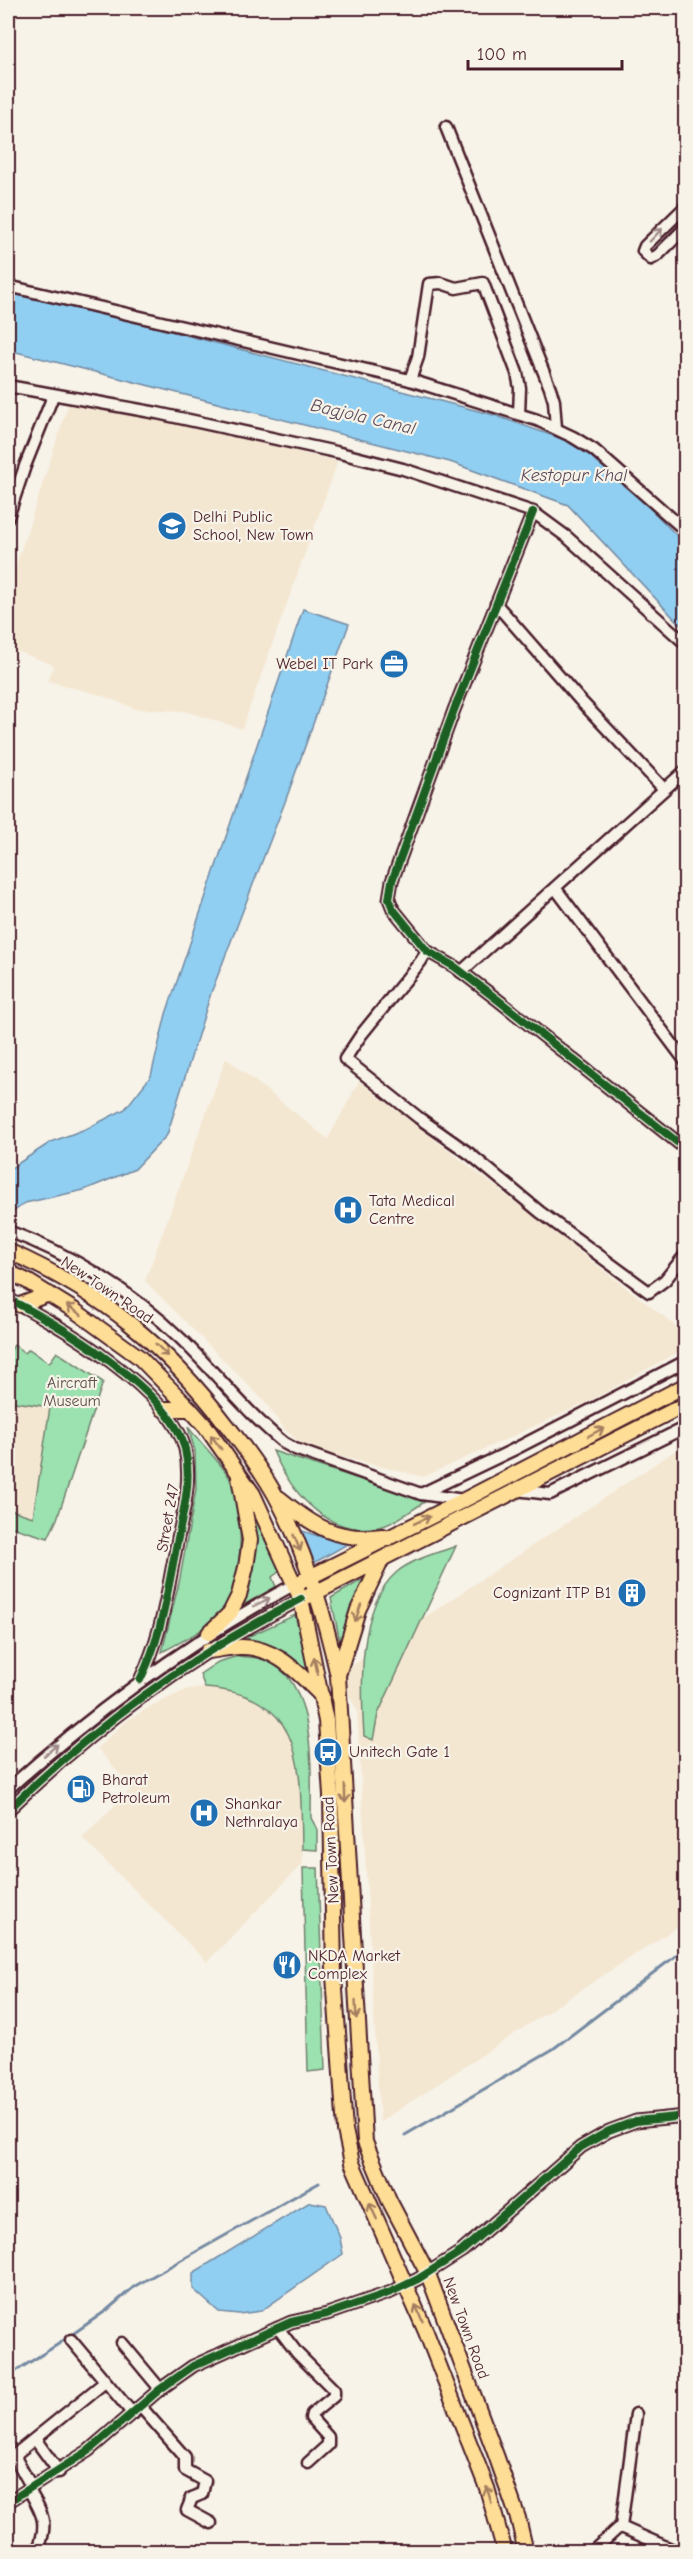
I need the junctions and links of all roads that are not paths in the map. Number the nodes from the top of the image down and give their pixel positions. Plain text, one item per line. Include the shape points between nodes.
1 (447, 127) dead end
2 (686, 206) edge
3 (686, 227) edge
4 (8, 286) edge
5 (410, 380) junction
6 (8, 386) edge
7 (53, 396) junction
8 (519, 414) junction
9 (556, 429) junction
10 (533, 512) junction
11 (8, 517) edge
12 (686, 531) edge
13 (496, 604) junction
14 (686, 644) edge
15 (686, 770) edge
16 (663, 788) junction
17 (556, 889) junction
18 (427, 951) junction
19 (461, 972) junction
20 (686, 1062) edge
21 (686, 1149) edge
22 (8, 1231) edge
23 (8, 1251) edge
24 (686, 1254) edge
25 (8, 1272) edge
26 (48, 1294) junction
27 (14, 1302) edge
28 (686, 1361) edge
29 (686, 1385) edge
30 (686, 1404) edge
31 (163, 1409) junction
32 (190, 1409) junction
33 (686, 1427) edge
34 (237, 1470) junction
35 (516, 1490) junction
36 (421, 1494) junction
37 (275, 1495) junction
38 (464, 1500) junction
39 (391, 1536) junction
40 (382, 1559) junction
41 (310, 1577) junction
42 (295, 1584) junction
43 (315, 1592) junction
44 (301, 1599) junction
45 (210, 1633) junction
46 (208, 1652) junction
47 (338, 1676) junction
48 (140, 1680) junction
49 (322, 1696) junction
50 (8, 1789) edge
51 (8, 1810) edge
52 (686, 2116) edge
53 (428, 2274) junction
54 (407, 2285) junction
55 (278, 2328) junction
56 (71, 2340) dead end
57 (123, 2343) dead end
58 (105, 2382) junction
59 (161, 2390) junction
60 (137, 2411) junction
61 (636, 2414) dead end
62 (35, 2439) junction
63 (8, 2447) edge
64 (15, 2457) junction
65 (308, 2463) dead end
66 (59, 2472) junction
67 (31, 2489) junction
68 (8, 2502) edge
69 (211, 2523) dead end
70 (621, 2527) junction
71 (37, 2552) edge
72 (505, 2552) edge
73 (526, 2552) edge
74 (592, 2552) edge
75 (678, 2552) edge

1 - 9 street via 550,388
3 -> 2 street via 658,255 651,259 646,256 645,246
4 - 5 street
5 - 8 street
5 - 8 street via 418,357 429,284 456,288 483,282 518,373
6 - 7 street
7 - 10 street via 157,413 343,454 403,469
7 - 11 street
8 - 9 street
9 - 12 street via 594,450
10 - 13 street
10 - 14 street via 567,537
13 - 16 street
13 - 18 street via 388,899
15 - 16 street
16 - 17 street
17 - 19 street
17 - 20 street
18 - 19 street
18 - 24 street via 345,1059 649,1292 665,1280
19 - 21 street
22 - 36 street via 63,1254 151,1313 180,1337 284,1443
23 -> 37 main road, New Town Road via 70,1283 147,1336 197,1386
25 - 26 main road
26 - 27 main road
32 -> 26 main road via 140,1358
27 - 31 street, Street 247 via 123,1371
28 - 36 street
38 -> 29 main road
30 - 35 main road
31 - 32 main road
31 - 48 street, Street 247 via 185,1449 189,1481 164,1613 154,1652
34 -> 32 main road
33 - 35 street via 550,1494
34 - 42 main road via 264,1514
34 - 45 main road via 250,1540 246,1567 230,1613
35 - 40 main road
36 - 38 street
37 - 39 main road via 306,1520 329,1532 355,1537
37 -> 41 main road, New Town Road
39 -> 38 main road
39 - 41 main road
40 - 43 main road
40 -> 47 main road via 358,1610
41 - 42 main road
41 - 43 main road, New Town Road
42 - 44 main road
45 -> 42 street
43 - 44 main road
43 - 47 main road, New Town Road
44 - 46 street
49 -> 44 main road
45 - 48 street
46 - 49 main road via 241,1647 260,1649 283,1661
46 - 51 street via 80,1746
47 -> 53 main road, New Town Road via 365,2142 389,2200
50 -> 48 street
54 -> 49 main road via 352,2163 345,2130 334,1976 331,1795
52 - 53 street via 636,2121 581,2147 462,2251
53 - 54 street
53 - 73 main road, New Town Road via 501,2468
54 - 55 street
72 -> 54 main road via 487,2488
55 - 59 street via 193,2367
55 - 65 street via 334,2390 334,2396 311,2418 328,2437 328,2445
56 - 58 street
57 - 59 street
58 - 60 street
58 - 62 street
59 - 60 street
60 - 66 street
60 - 69 street via 184,2457 185,2470 205,2481 202,2494 192,2498 187,2510
61 - 70 street
62 - 64 street
62 - 66 street
63 - 64 street
64 - 67 street
66 - 67 street
67 - 68 street
67 - 71 street via 44,2518
70 - 74 street
70 - 75 street

